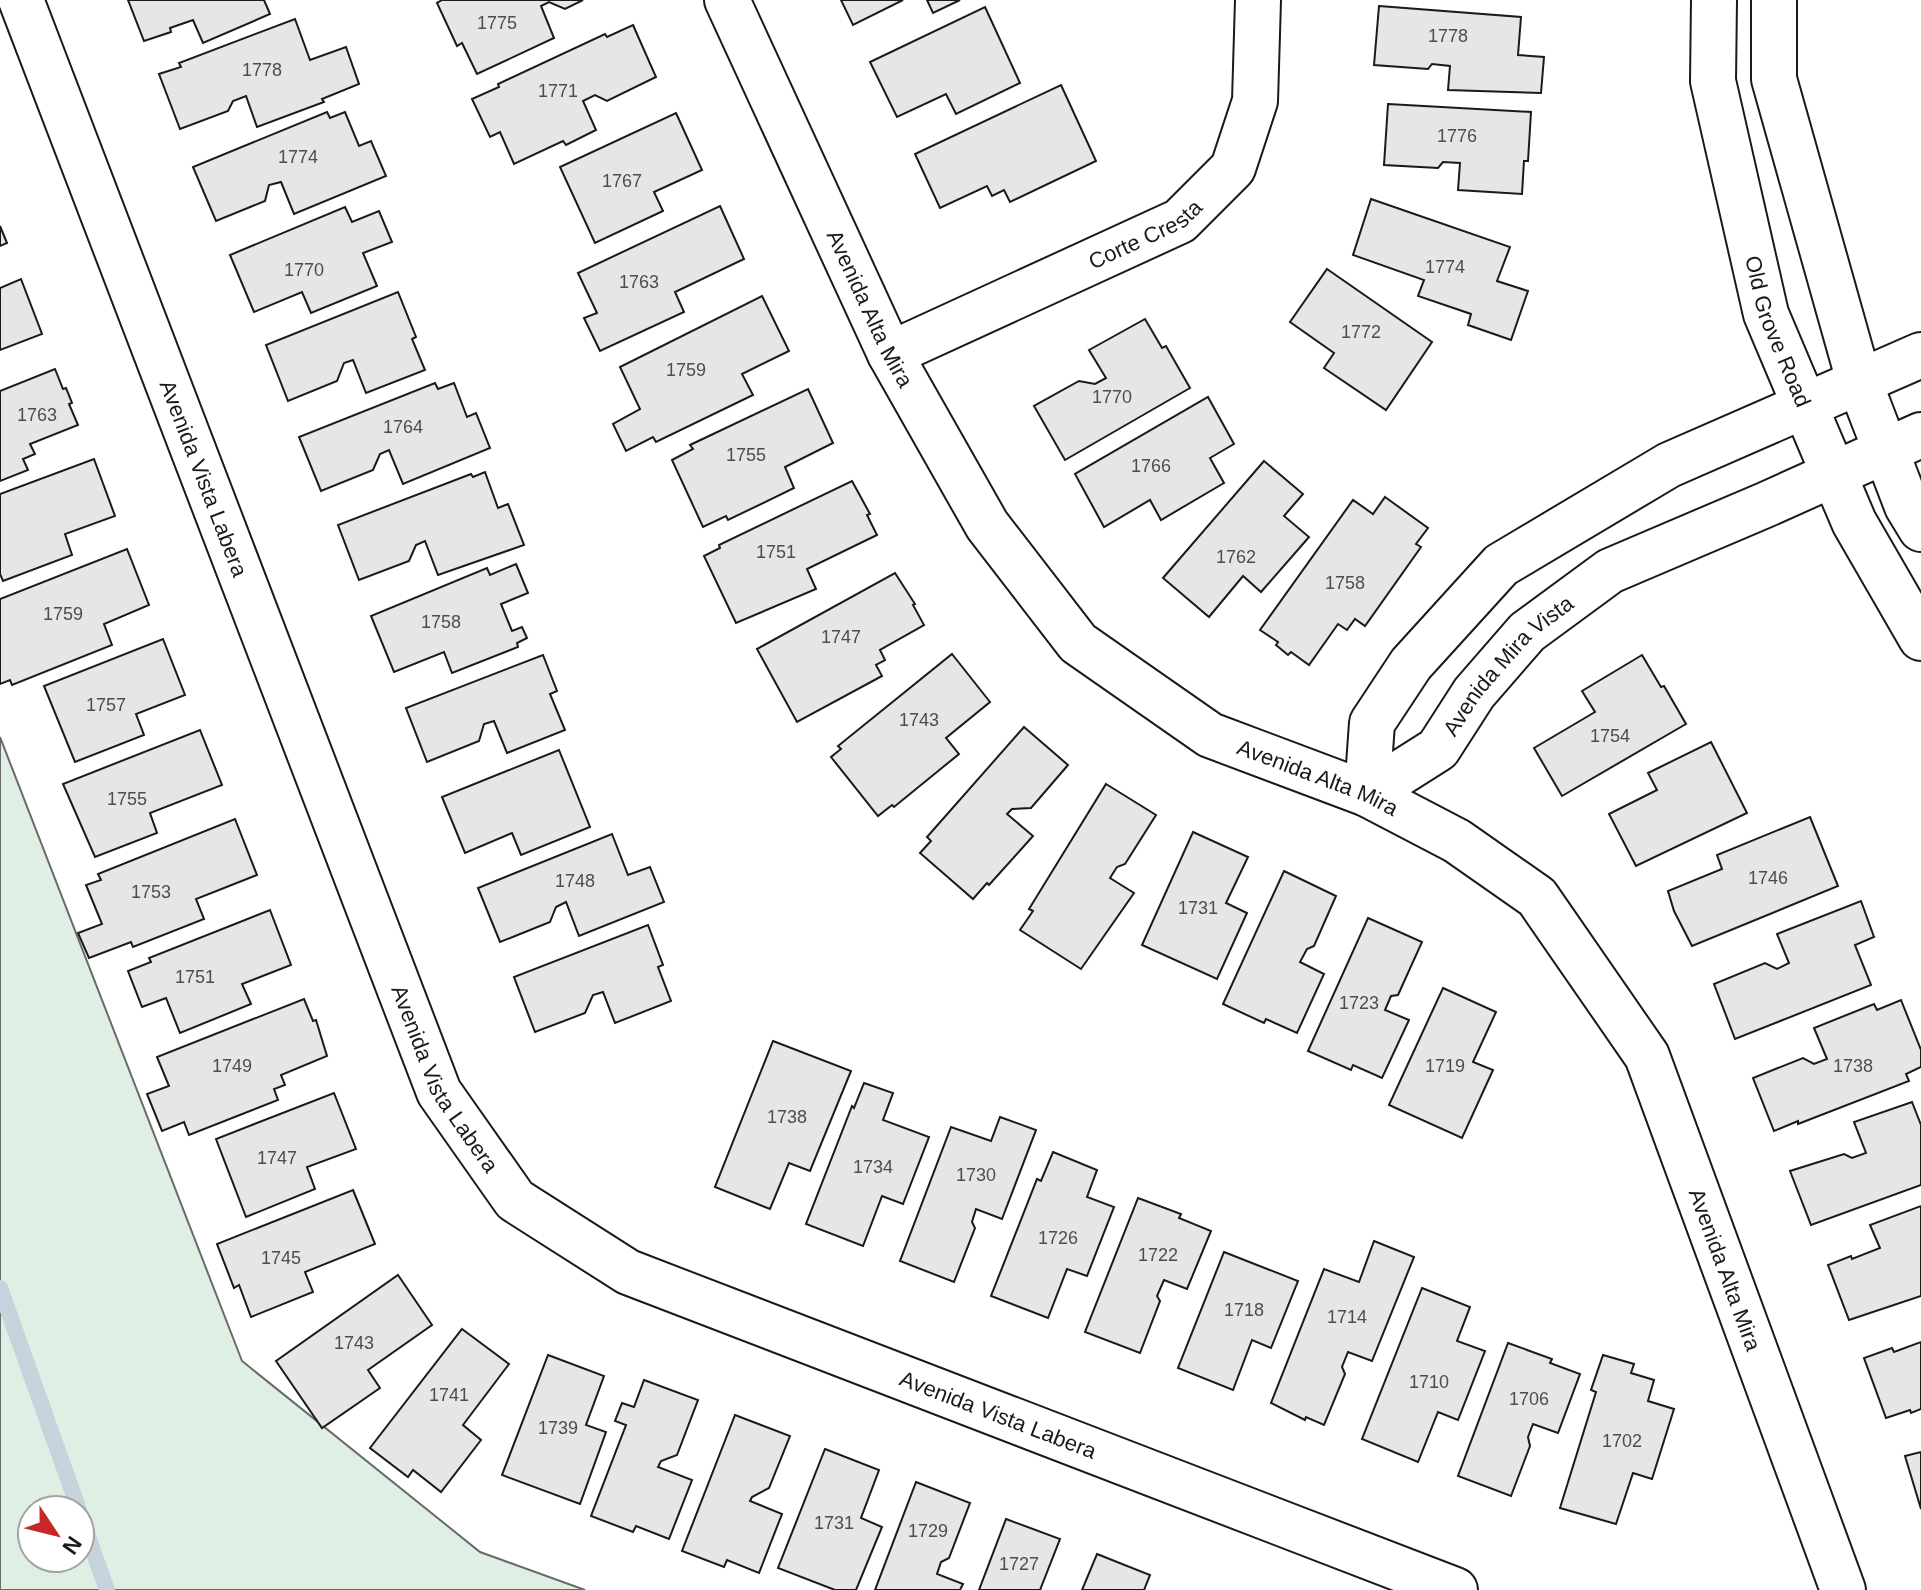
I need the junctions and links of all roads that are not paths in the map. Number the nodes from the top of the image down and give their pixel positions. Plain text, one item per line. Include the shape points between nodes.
1 (21, 0) edge
2 (727, 0) edge
3 (1258, 0) edge
4 (1714, 0) edge
5 (1774, 0) edge
6 (890, 354) junction
7 (1921, 355) edge
8 (1859, 381) junction
9 (1806, 406) junction
10 (1904, 443) edge
11 (1835, 475) junction
12 (1921, 529) edge
13 (1921, 638) edge
14 (1367, 794) junction
15 (1455, 1590) edge
16 (1843, 1590) edge

1 - 15 street, Avenida Vista Labera via 439,1092 515,1200 628,1272
2 - 6 street, Avenida Alta Mira
3 - 6 street, Corte Cresta via 1255,101 1233,168 1180,221
4 - 9 street, Old Grove Road via 1713,81 1766,314
5 - 8 street via 1774,79
6 - 14 street, Avenida Alta Mira via 987,525 1078,643 1210,735
7 - 8 street
8 - 9 street
8 - 10 street
9 - 11 street, Old Grove Road
9 - 14 street via 1669,465 1501,565 1411,664 1372,723
10 - 11 street, Avenida Mira Vista
10 - 12 street via 1907,506
11 - 13 street, Old Grove Road via 1854,522
11 - 14 street, Avenida Mira Vista via 1610,571 1527,632 1474,693 1438,749
14 - 16 street, Avenida Alta Mira via 1457,841 1537,897 1647,1056

